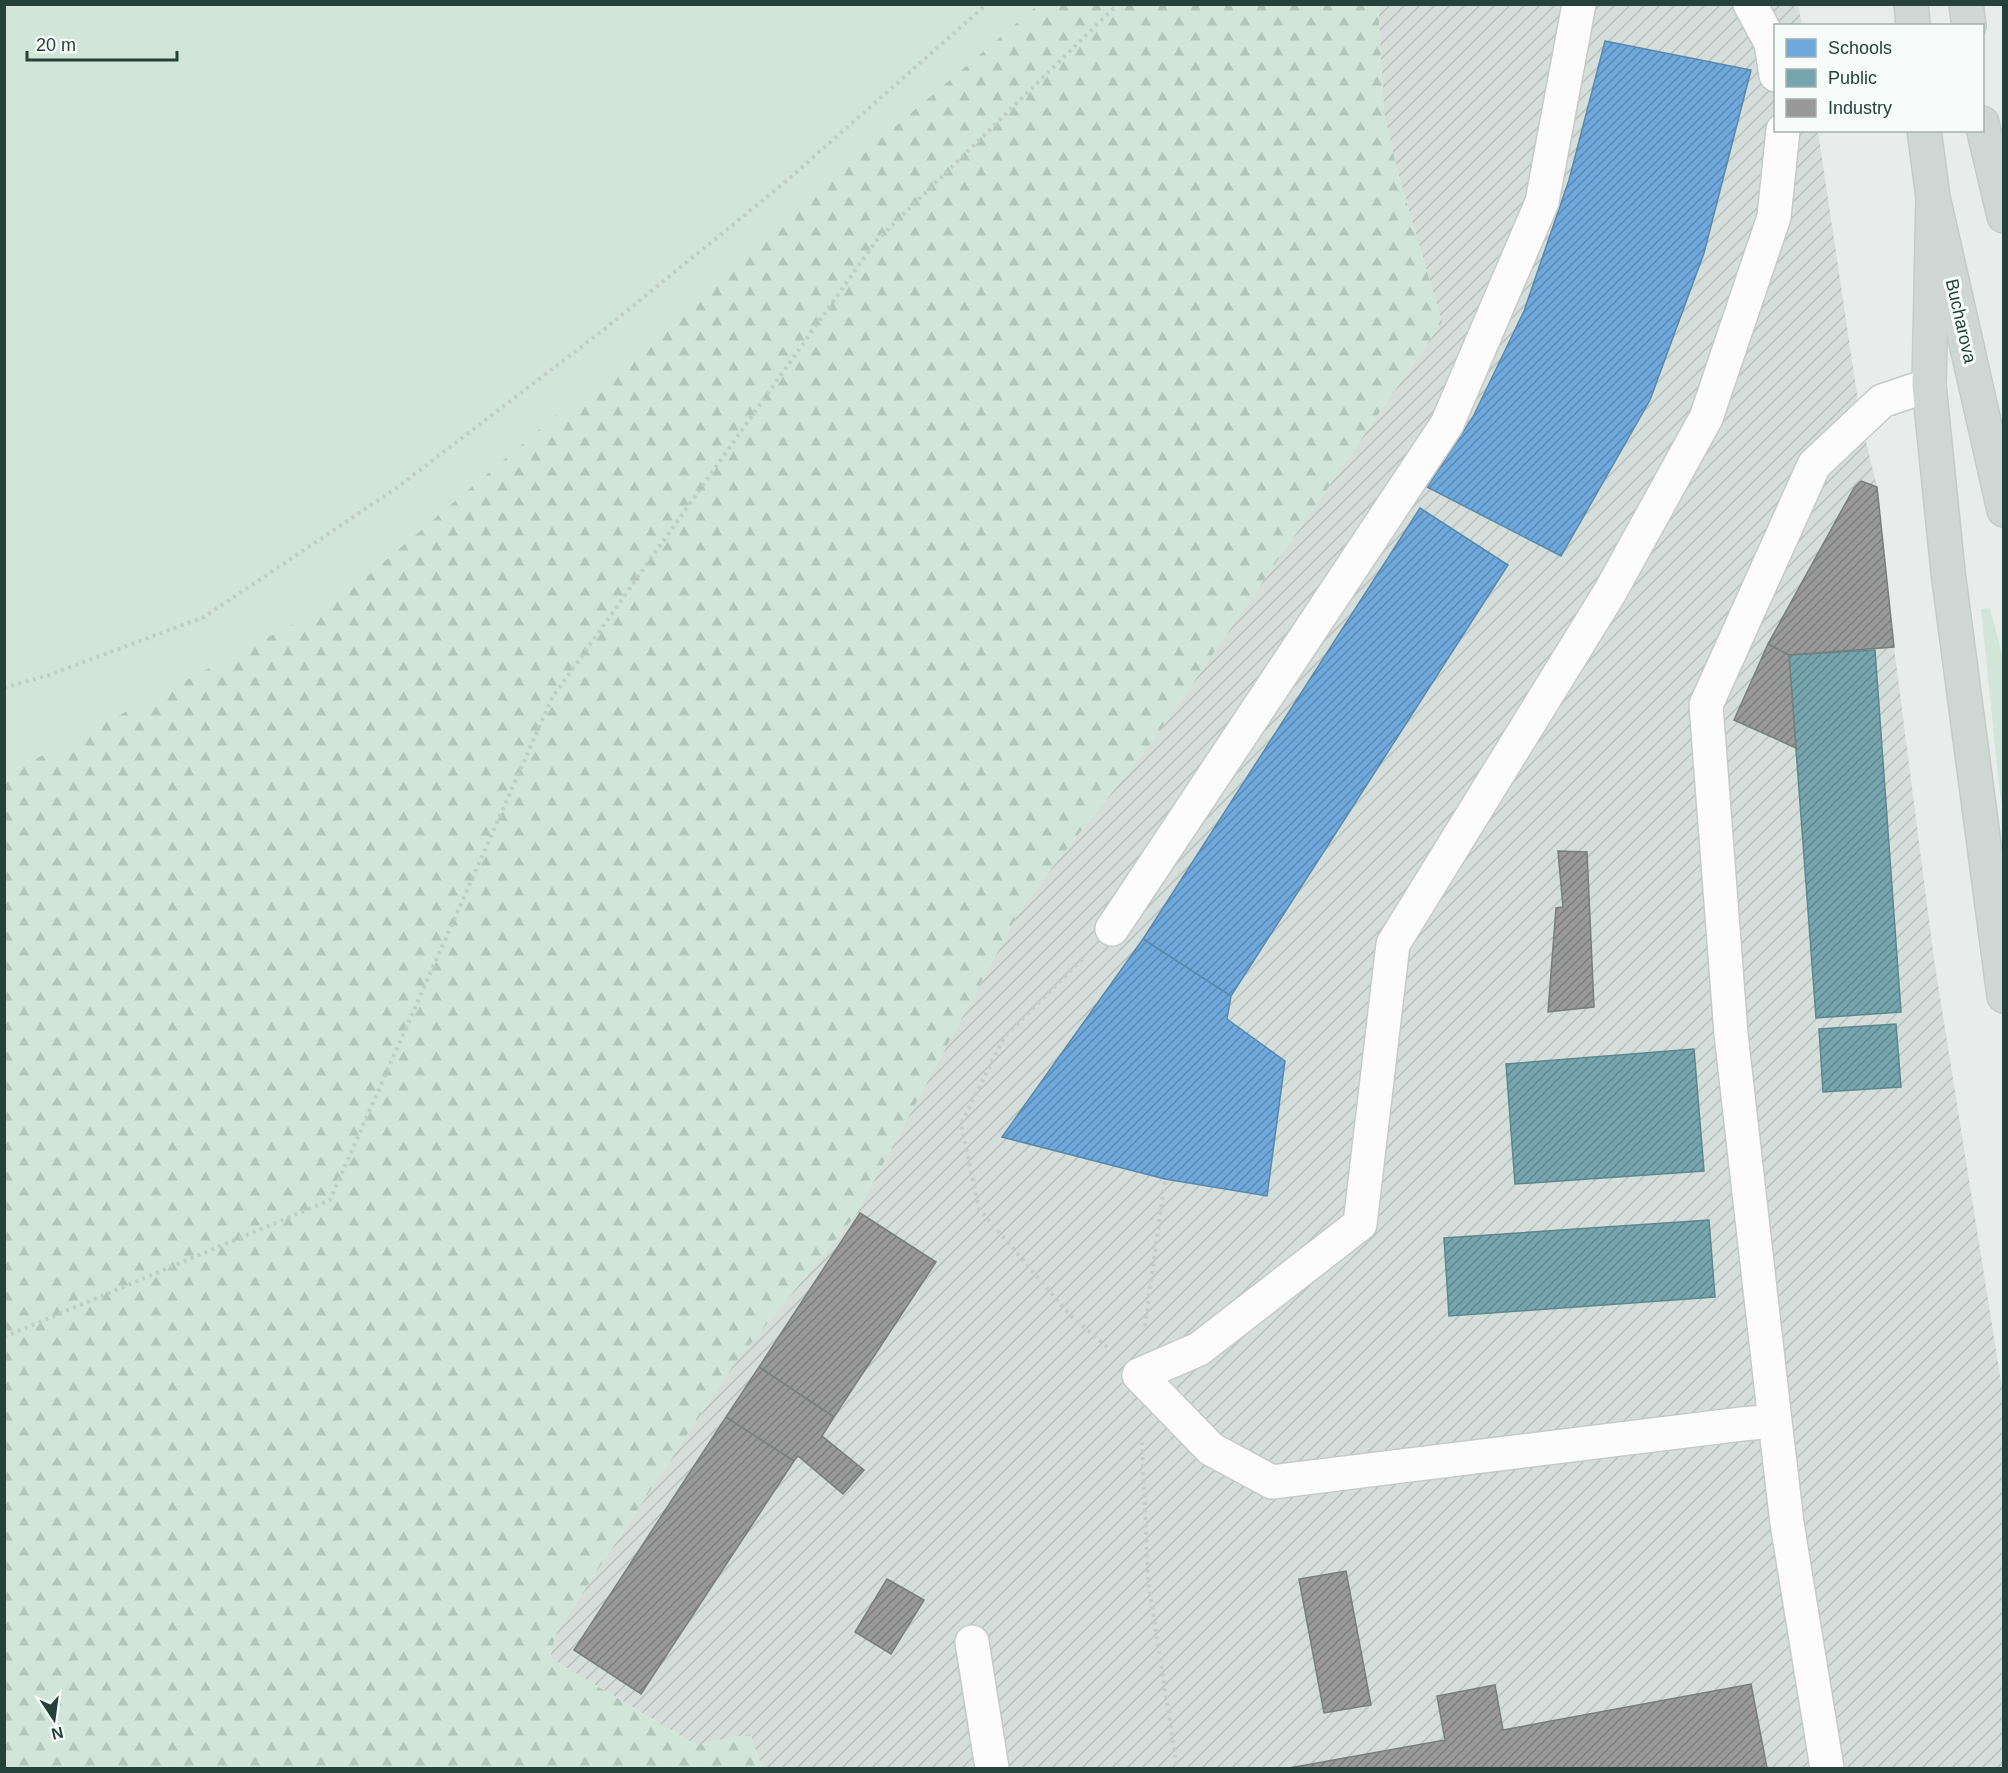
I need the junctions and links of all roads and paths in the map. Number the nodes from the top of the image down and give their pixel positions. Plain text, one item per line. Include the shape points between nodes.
1 (987, 4) edge
2 (1118, 4) edge
3 (1579, 4) edge
4 (1750, 4) edge
5 (1911, 4) edge
6 (1966, 4) edge
7 (1913, 24) edge
8 (1969, 24) edge
9 (1774, 62) edge
10 (1984, 127) edge
11 (1783, 132) edge
12 (1924, 132) edge
13 (1933, 197) junction
14 (2004, 216) edge
15 (1929, 386) junction
16 (2004, 510) edge
17 (4, 688) edge
18 (1112, 928) joint
19 (2004, 996) edge
20 (1165, 1179) dead end
21 (4, 1337) edge
22 (1139, 1375) junction
23 (1775, 1421) junction
24 (972, 1642) dead end
25 (992, 1768) edge
26 (1177, 1768) edge
27 (1827, 1768) edge

1 - 17 path via 783,183 602,331 395,489 204,617
2 - 21 path via 876,241 552,698 330,1200
3 - 18 lane via 1542,202 1448,424
4 - 9 lane via 1771,43
5 - 7 main road
6 - 8 main road
10 - 14 main road
11 - 22 lane via 1774,218 1706,418 1610,592 1393,944 1360,1224 1199,1348
12 - 13 main road, Bucharova
13 - 15 main road
13 - 16 main road, Bucharova
15 - 19 main road via 1948,572
15 - 23 lane via 1882,401 1814,465 1706,705 1731,1034
18 - 22 path via 1005,1036 961,1124 978,1209 1071,1316
20 - 22 path
22 - 23 lane via 1211,1449 1272,1482
22 - 26 path via 1148,1580
23 - 27 lane via 1787,1523
24 - 25 lane

